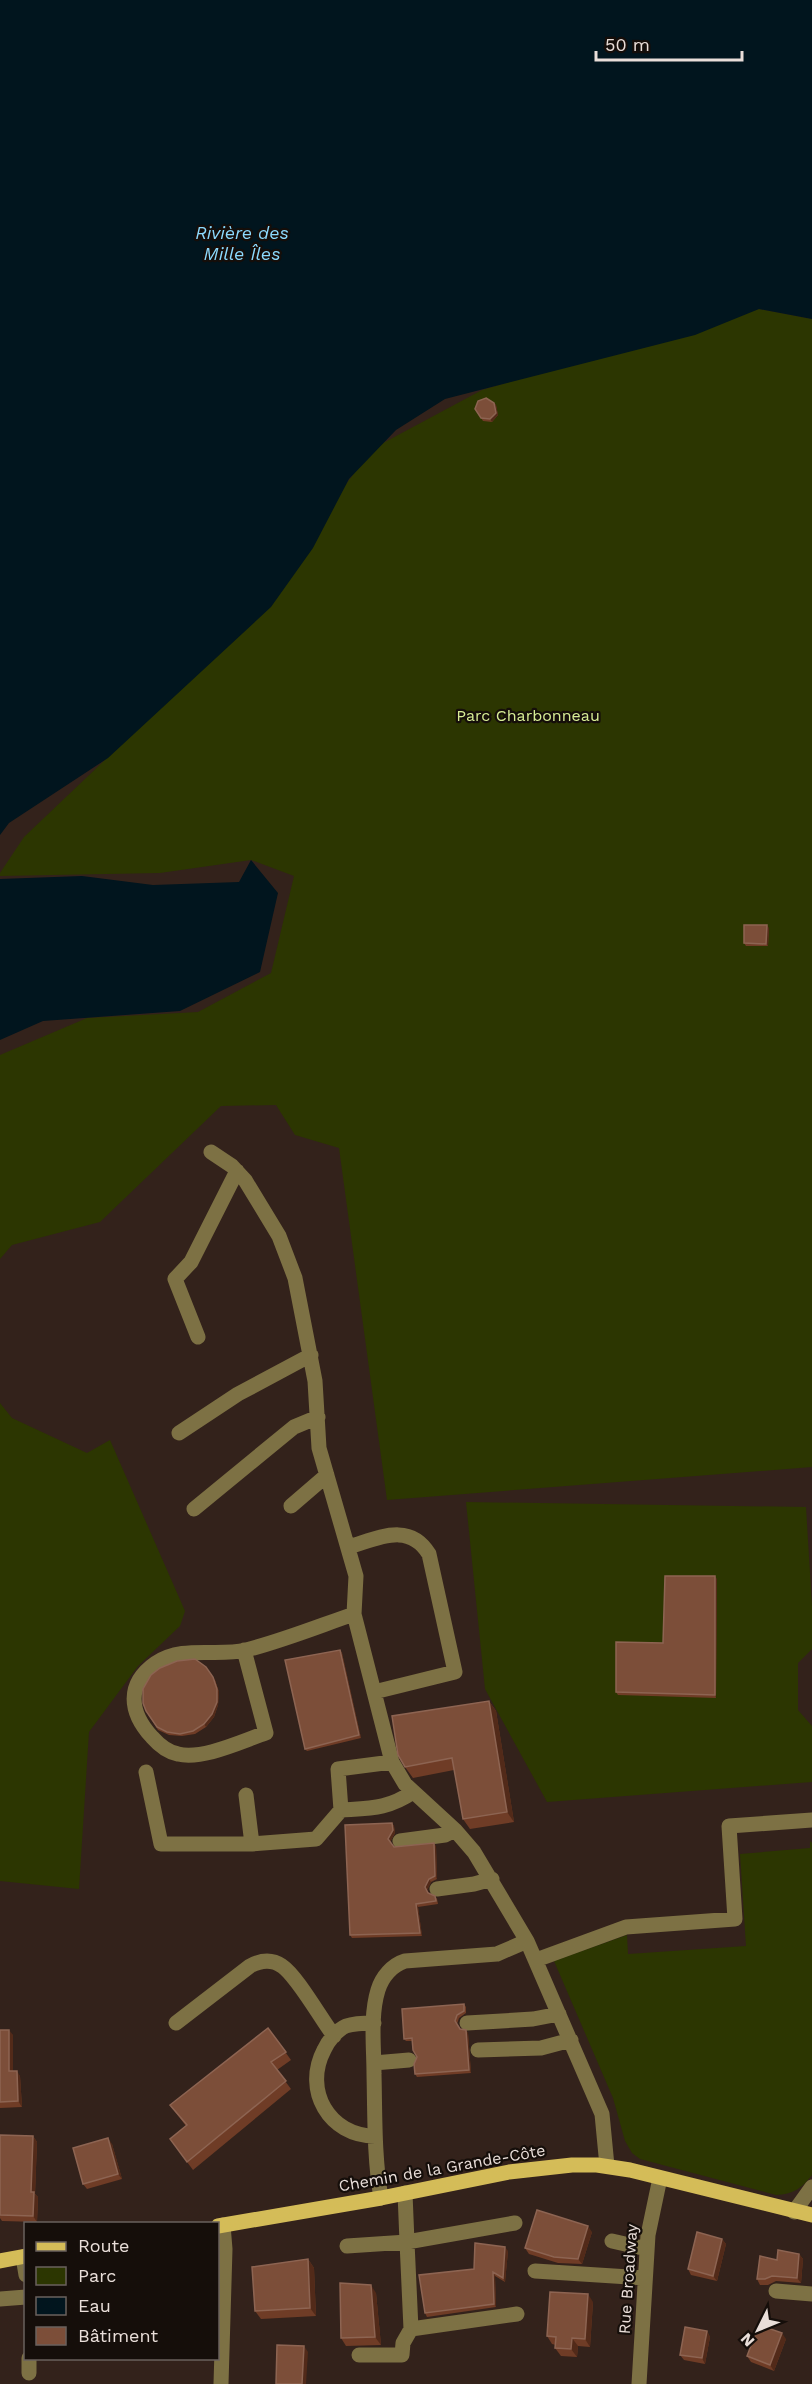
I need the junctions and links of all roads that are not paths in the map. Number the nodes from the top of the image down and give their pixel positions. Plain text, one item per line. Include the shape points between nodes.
1 (211, 1152) dead end
2 (237, 1171) junction
3 (198, 1337) dead end
4 (311, 1355) junction
5 (318, 1417) junction
6 (179, 1432) dead end
7 (327, 1476) junction
8 (291, 1506) dead end
9 (194, 1509) dead end
10 (348, 1547) junction
11 (354, 1614) junction
12 (244, 1650) junction
13 (374, 1692) junction
14 (392, 1762) junction
15 (146, 1772) dead end
16 (414, 1792) junction
17 (246, 1795) dead end
18 (341, 1809) junction
19 (812, 1820) edge
20 (455, 1830) junction
21 (400, 1841) dead end
22 (252, 1844) junction
23 (492, 1879) junction
24 (437, 1889) dead end
25 (527, 1941) junction
26 (536, 1960) junction
27 (559, 2014) junction
28 (176, 2023) dead end
29 (374, 2023) junction
30 (467, 2023) dead end
31 (334, 2036) junction
32 (571, 2040) junction
33 (478, 2050) dead end
34 (409, 2061) dead end
35 (374, 2063) junction
36 (375, 2136) junction
37 (607, 2166) junction
38 (660, 2178) junction
39 (812, 2187) edge
40 (405, 2193) junction
41 (381, 2198) junction
42 (794, 2211) junction
43 (812, 2215) edge
44 (515, 2223) dead end
45 (220, 2225) edge
46 (612, 2241) dead end
47 (407, 2242) junction
48 (347, 2246) dead end
49 (647, 2249) junction
50 (24, 2257) edge
51 (0, 2261) edge
52 (535, 2271) dead end
53 (645, 2278) junction
54 (776, 2291) dead end
55 (812, 2294) edge
56 (24, 2297) edge
57 (0, 2299) edge
58 (517, 2314) dead end
59 (220, 2318) edge
60 (411, 2329) junction
61 (359, 2355) dead end
62 (221, 2384) edge
63 (639, 2384) edge

1 - 2 street
2 - 3 street via 190,1262 175,1279
2 - 4 street via 285,1250 301,1301
4 - 5 street
4 - 6 street via 238,1394
5 - 7 street
5 - 9 street via 294,1427
7 - 8 street
7 - 10 street
10 - 11 street via 356,1576
10 - 13 street via 400,1534 421,1542 429,1554 455,1672
11 - 12 street
11 - 13 street
12 - 12 street via 185,1653 158,1662 142,1677 134,1693 140,1723 161,1746 178,1754 199,1754 266,1733
13 - 14 street
14 - 16 street via 400,1778
14 - 18 street via 338,1768
15 - 22 street via 161,1844
16 - 18 street via 383,1807
16 - 20 street
17 - 22 street
18 - 22 street via 316,1839
19 - 26 street via 729,1826 735,1919 626,1927
20 - 21 street
20 - 23 street
23 - 24 street
23 - 25 street
25 - 26 street
25 - 29 street via 497,1954 400,1962 382,1981
26 - 27 street
27 - 30 street
27 - 32 street
28 - 31 street via 250,1966 271,1961 285,1968
29 - 31 street via 349,2025
29 - 35 street
31 - 36 street via 318,2060 318,2093 330,2116 344,2129
32 - 33 street via 541,2048
32 - 37 street via 602,2114
34 - 35 street
35 - 36 street
36 - 41 street
37 - 38 main road, Chemin de la Grande-Côte
37 - 40 main road, Chemin de la Grande-Côte via 536,2168
38 - 42 main road, Chemin de la Grande-Côte
38 - 49 street, Rue Broadway
39 - 42 street
40 - 41 main road, Chemin de la Grande-Côte
40 - 47 street
41 - 45 main road, Chemin de la Grande-Côte
42 - 43 main road, Chemin de la Grande-Côte
44 - 47 street
45 - 59 street
46 - 49 street
47 - 48 street
47 - 60 street
49 - 53 street, Rue Broadway
50 - 51 main road
52 - 53 street
53 - 63 street, Rue Broadway
54 - 55 street
56 - 57 street
58 - 60 street
59 - 62 street
60 - 61 street via 402,2355

